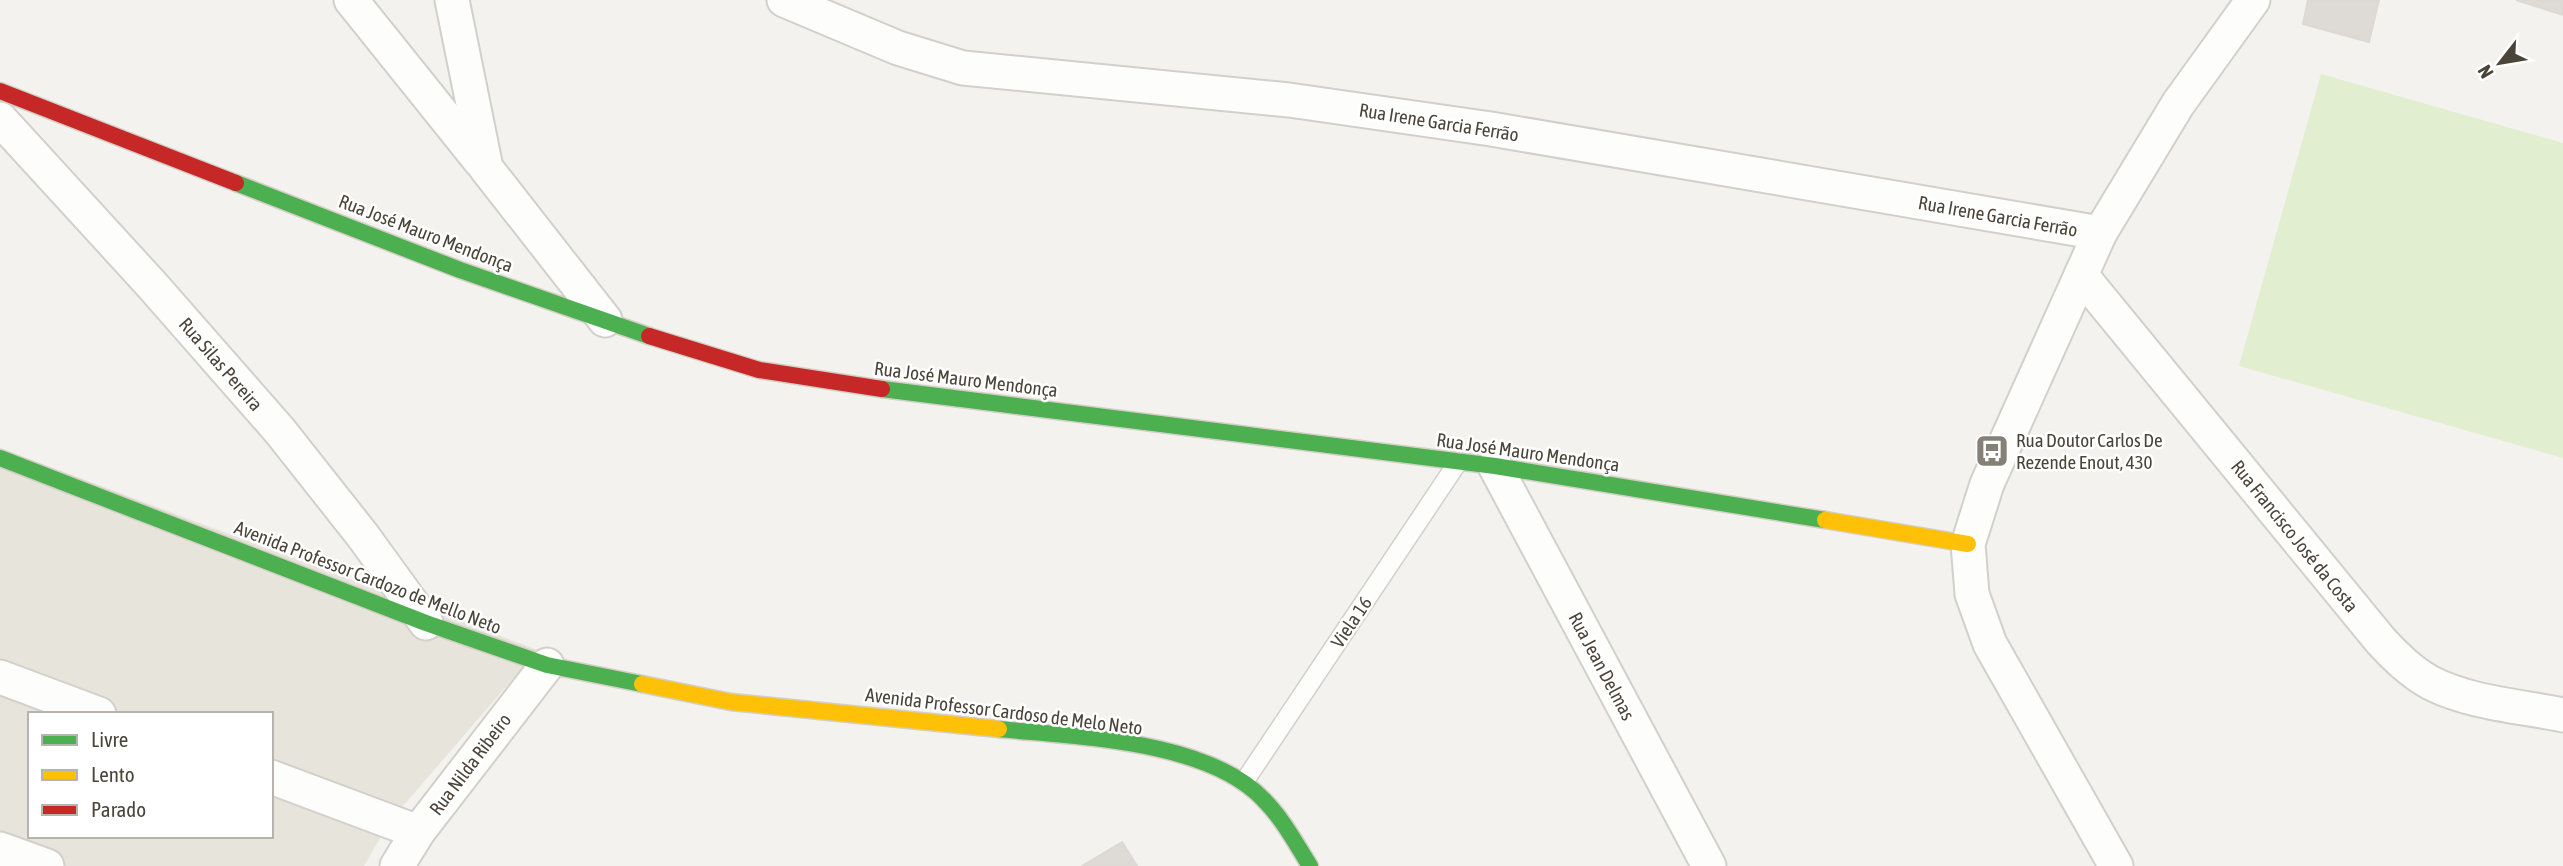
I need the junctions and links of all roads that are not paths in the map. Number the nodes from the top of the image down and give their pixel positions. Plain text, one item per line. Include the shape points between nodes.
1 (351, 0) edge
2 (453, 0) edge
3 (784, 0) edge
4 (2253, 0) edge
5 (0, 91) edge
6 (0, 119) edge
7 (485, 168) junction
8 (2100, 233) junction
9 (2081, 275) junction
10 (605, 320) junction
11 (0, 458) edge
12 (1458, 462) junction
13 (1495, 466) junction
14 (1968, 544) junction
15 (426, 623) junction
16 (547, 664) junction
17 (0, 677) edge
18 (731, 702) joint
19 (94, 712) edge
20 (2563, 715) edge
21 (273, 778) edge
22 (1244, 782) junction
23 (418, 832) junction
24 (0, 849) edge
25 (47, 866) edge
26 (397, 866) edge
27 (1310, 866) edge
28 (1709, 866) edge
29 (2116, 866) edge

1 - 7 street
2 - 7 street
3 - 8 street, Rua Irene Garcia Ferrão via 898,48 963,68 1289,100 1437,121
4 - 8 street via 2178,104
5 - 10 street, Rua José Mauro Mendonça via 460,270
6 - 15 street, Rua Silas Pereira via 280,431
7 - 10 street
8 - 9 street
9 - 14 street via 1987,484
9 - 20 street, Rua Francisco José da Costa via 2404,665 2457,694
10 - 12 street, Rua José Mauro Mendonça via 680,348 824,382
11 - 15 street, Avenida Professor Cardozo de Mello Neto
12 - 13 street, Rua José Mauro Mendonça
12 - 22 lane, Viela 16
13 - 14 street, Rua José Mauro Mendonça
13 - 28 street, Rua Jean Delmas
14 - 29 street via 1972,594 1990,644
15 - 16 street, Avenida Professor Cardozo de Mello Neto
16 - 18 street, Avenida Professor Cardozo de Mello Neto
16 - 23 street, Rua Nilda Ribeiro
17 - 19 street
18 - 22 street, Avenida Professor Cardoso de Melo Neto via 1125,742 1208,763
21 - 23 street
22 - 27 street, Avenida Professor Cardoso de Melo Neto via 1281,820
23 - 26 street, Rua Nilda Ribeiro
24 - 25 street

